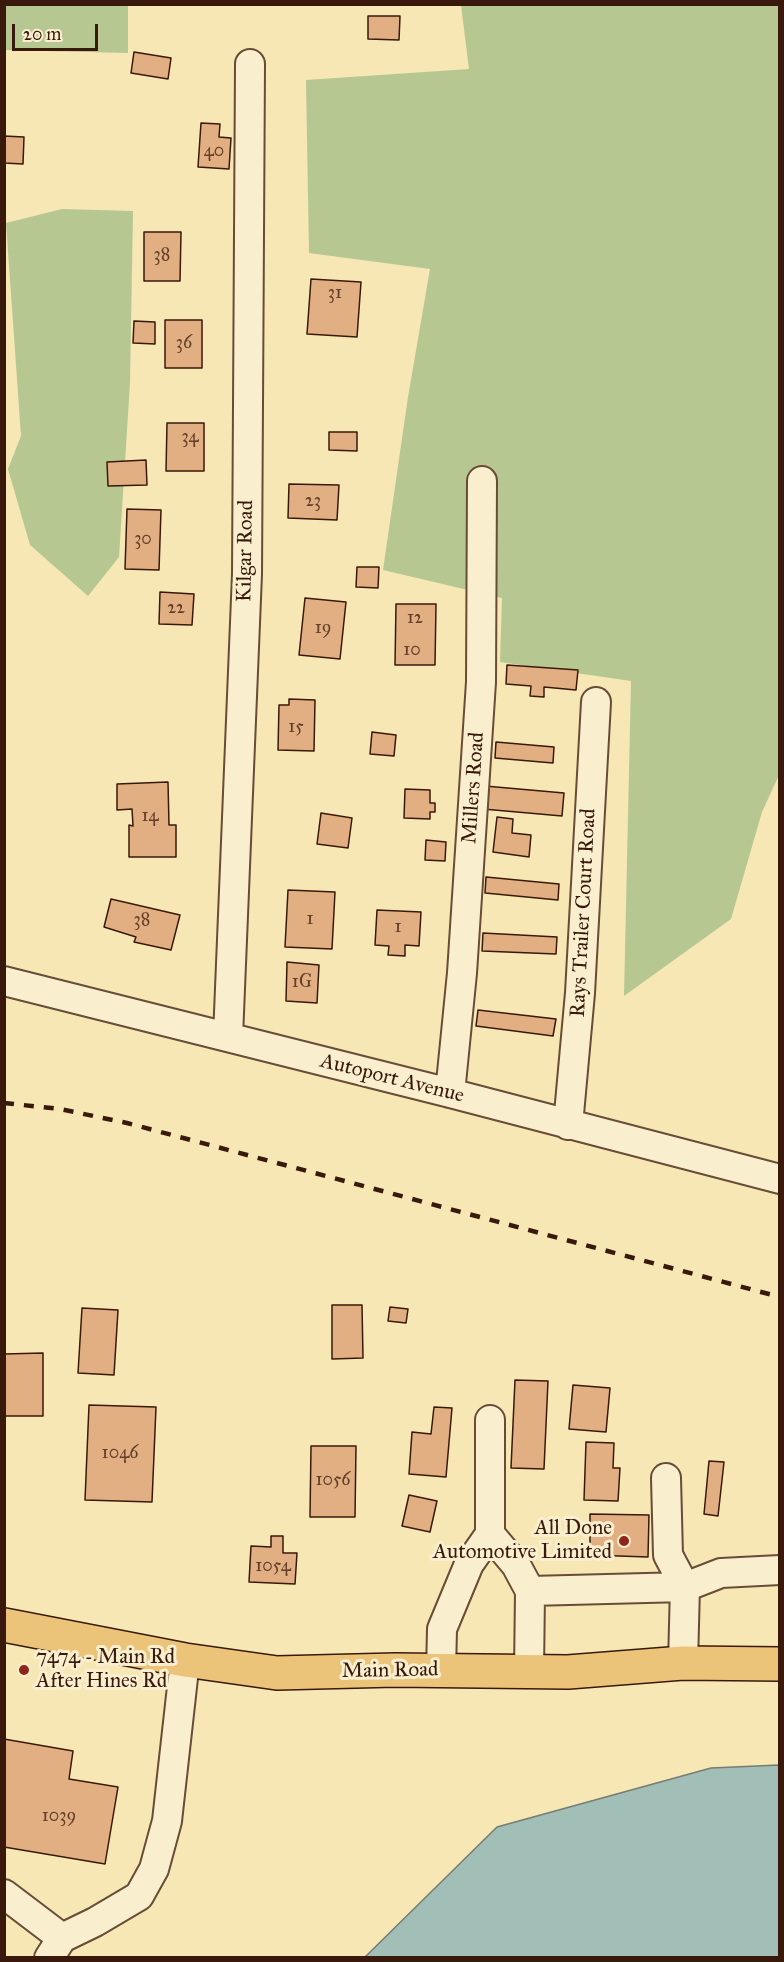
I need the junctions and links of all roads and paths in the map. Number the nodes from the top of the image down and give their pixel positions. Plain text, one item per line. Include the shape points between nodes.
1 (250, 64) dead end
2 (482, 481) dead end
3 (596, 702) dead end
4 (4, 981) edge
5 (228, 1037) junction
6 (450, 1093) junction
7 (568, 1125) junction
8 (780, 1179) edge
9 (490, 1420) dead end
10 (666, 1478) dead end
11 (490, 1534) junction
12 (780, 1570) edge
13 (685, 1587) junction
14 (530, 1591) junction
15 (4, 1625) edge
16 (184, 1660) junction
17 (683, 1663) junction
18 (780, 1664) edge
19 (441, 1671) junction
20 (529, 1672) junction
21 (4, 1894) edge
22 (55, 1948) edge

1 - 5 street, Kilgar Road via 247,574
2 - 6 street, Millers Road via 482,682
3 - 7 street, Rays Trailer Court Road via 580,993
4 - 5 street, Autoport Avenue
5 - 6 street, Autoport Avenue
6 - 7 street, Autoport Avenue
7 - 8 street, Autoport Avenue
9 - 11 street
10 - 13 street via 669,1555
11 - 14 street via 516,1565
11 - 19 street via 469,1564 442,1629
12 - 13 street via 721,1573
13 - 14 street
13 - 17 street
14 - 20 street
15 - 16 main road, Main Road
16 - 19 main road, Main Road via 276,1673
16 - 22 street via 167,1821 154,1869 139,1896
17 - 18 main road, Main Road
17 - 20 main road, Main Road
19 - 20 main road, Main Road
21 - 22 street

